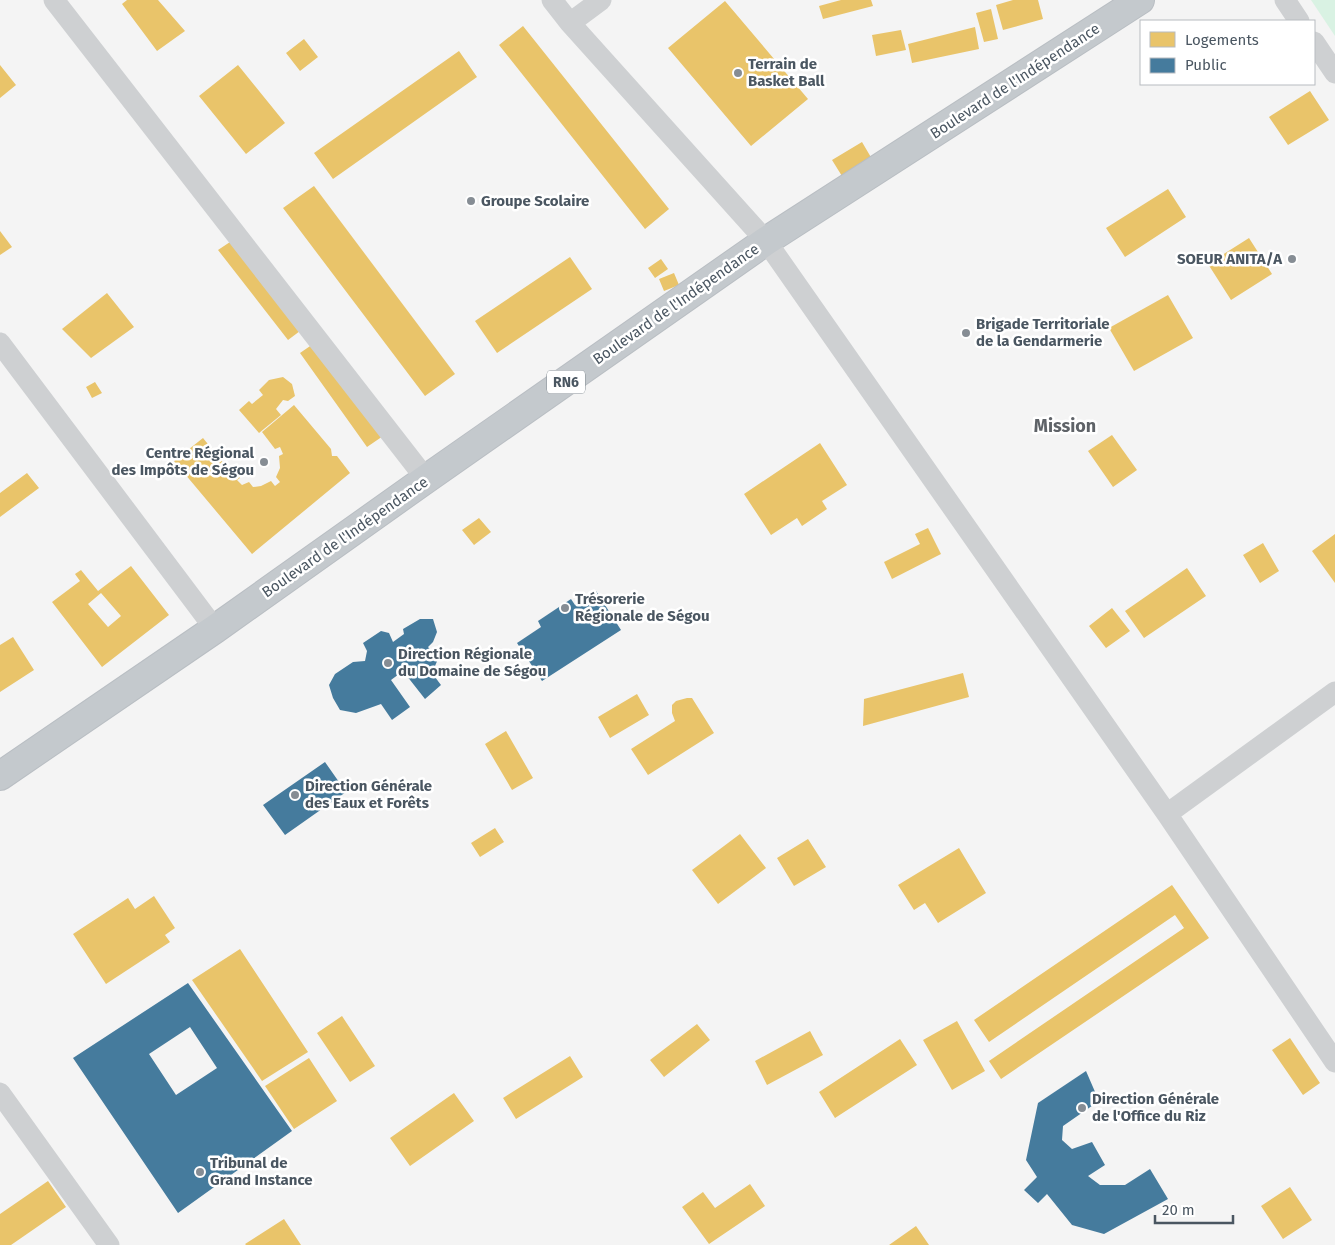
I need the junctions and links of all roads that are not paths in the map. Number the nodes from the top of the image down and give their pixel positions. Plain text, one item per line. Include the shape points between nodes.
1 (54, 0) edge
2 (552, 0) edge
3 (601, 0) edge
4 (1140, 0) edge
5 (1285, 0) edge
6 (1114, 8) edge
7 (1298, 20) edge
8 (570, 23) junction
9 (1315, 43) edge
10 (1335, 73) edge
11 (766, 242) junction
12 (0, 343) edge
13 (426, 479) junction
14 (215, 629) junction
15 (1335, 692) edge
16 (0, 776) edge
17 (1167, 814) junction
18 (1335, 1062) edge
19 (0, 1093) edge
20 (109, 1245) edge

1 - 13 street
2 - 8 street
3 - 8 street
4 - 6 highway, Boulevard de l'Indépendance / RN6
5 - 7 street
6 - 11 highway, Boulevard de l'Indépendance / RN6
8 - 11 street
9 - 10 street
11 - 13 highway, Boulevard de l'Indépendance / RN6
11 - 17 street
12 - 14 street
13 - 14 highway, Boulevard de l'Indépendance / RN6
14 - 16 highway, Boulevard de l'Indépendance / RN6
15 - 17 street
17 - 18 street
19 - 20 street

